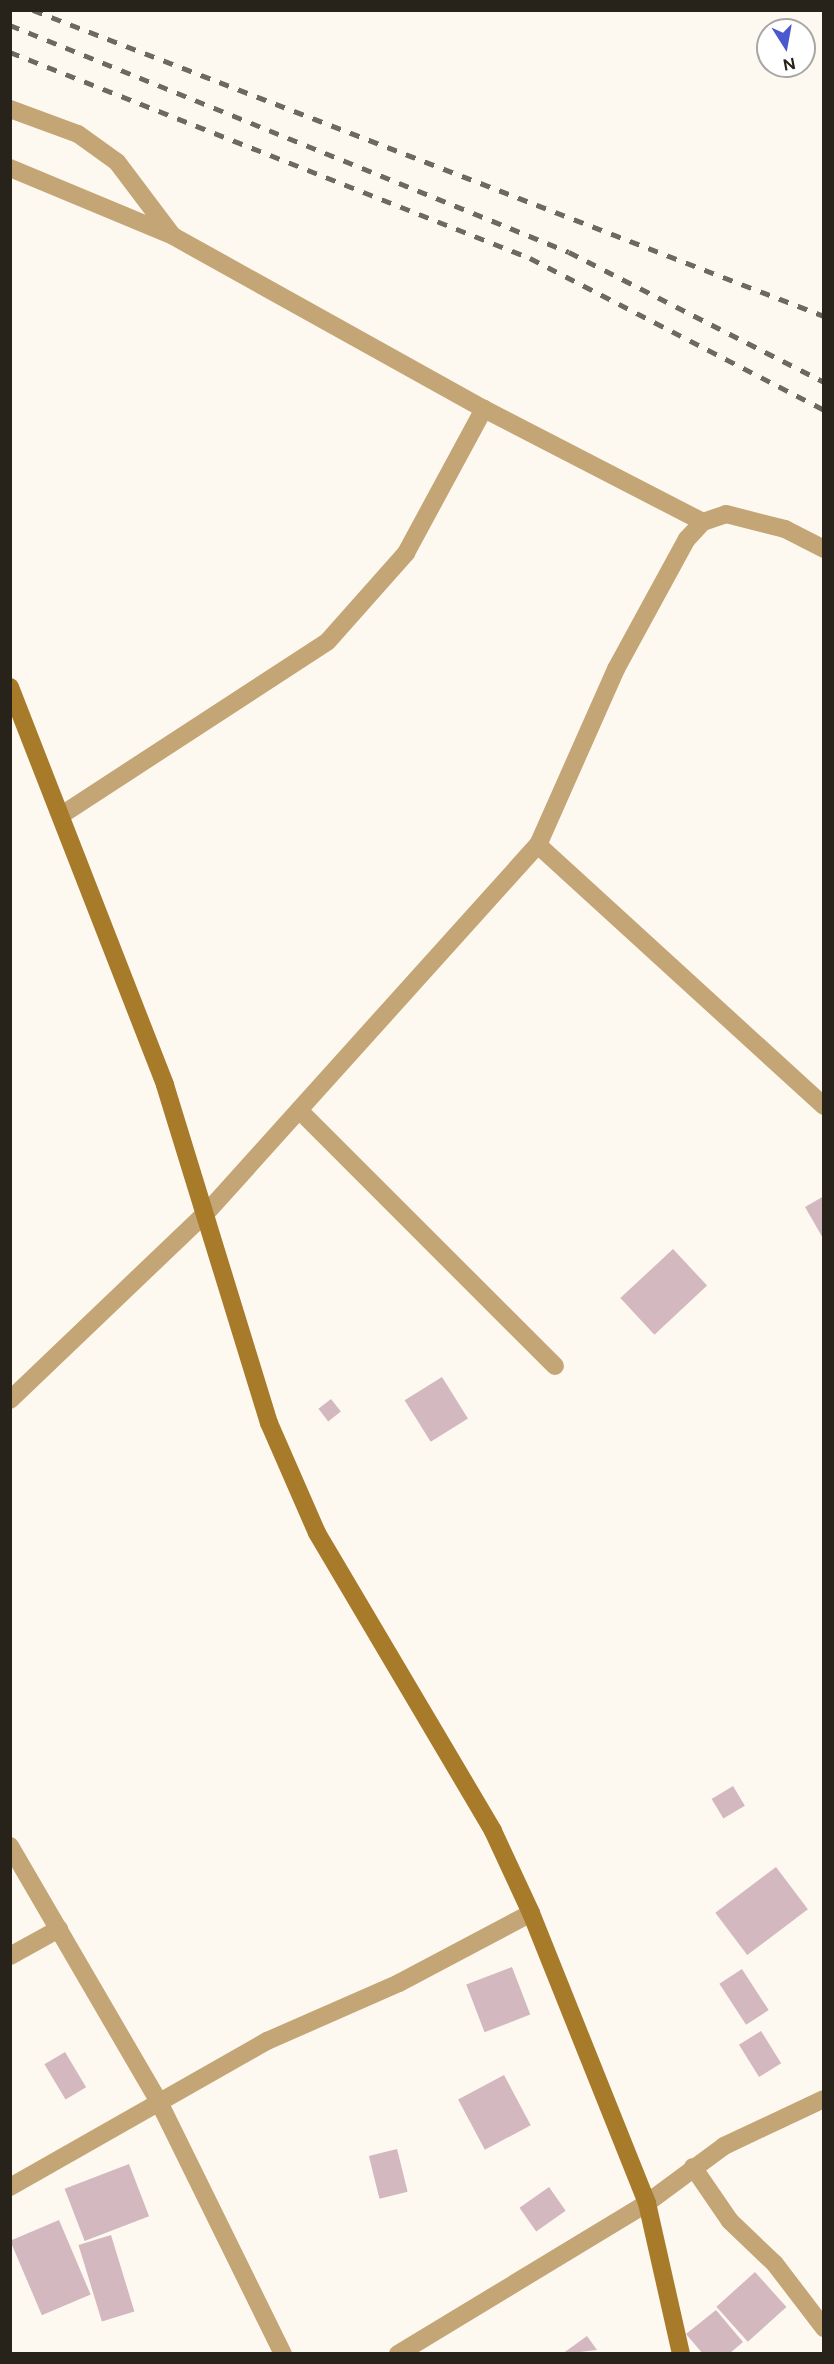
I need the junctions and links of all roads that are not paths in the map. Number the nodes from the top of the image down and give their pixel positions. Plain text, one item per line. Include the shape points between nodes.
1 (10, 109) edge
2 (10, 168) edge
3 (173, 236) junction
4 (484, 409) junction
5 (704, 522) junction
6 (824, 549) edge
7 (10, 687) edge
8 (63, 814) junction
9 (538, 845) junction
10 (824, 1106) edge
11 (299, 1110) junction
12 (208, 1210) junction
13 (555, 1366) dead end
14 (10, 1400) edge
15 (10, 1846) edge
16 (531, 1913) junction
17 (59, 1929) junction
18 (10, 1956) edge
19 (824, 2099) edge
20 (159, 2102) junction
21 (693, 2167) junction
22 (10, 2187) edge
23 (646, 2203) junction
24 (824, 2328) edge
25 (284, 2354) edge
26 (399, 2354) edge
27 (681, 2354) edge

1 - 3 street via 78,134 117,162
2 - 3 street
3 - 4 street
4 - 5 street
4 - 8 street via 406,553 328,641
5 - 6 street via 726,514 785,529
5 - 9 street via 687,539 616,669
7 - 8 street
8 - 12 street
9 - 10 street
9 - 11 street
11 - 12 street
11 - 13 street
12 - 14 street
12 - 16 street via 269,1423 317,1533 493,1831
15 - 17 street
16 - 20 street via 399,1983 267,2041
16 - 23 street
17 - 18 street
17 - 20 street
19 - 21 street via 783,2114
20 - 22 street
20 - 25 street
21 - 23 street
21 - 24 street via 730,2221 775,2264
23 - 26 street
23 - 27 street

